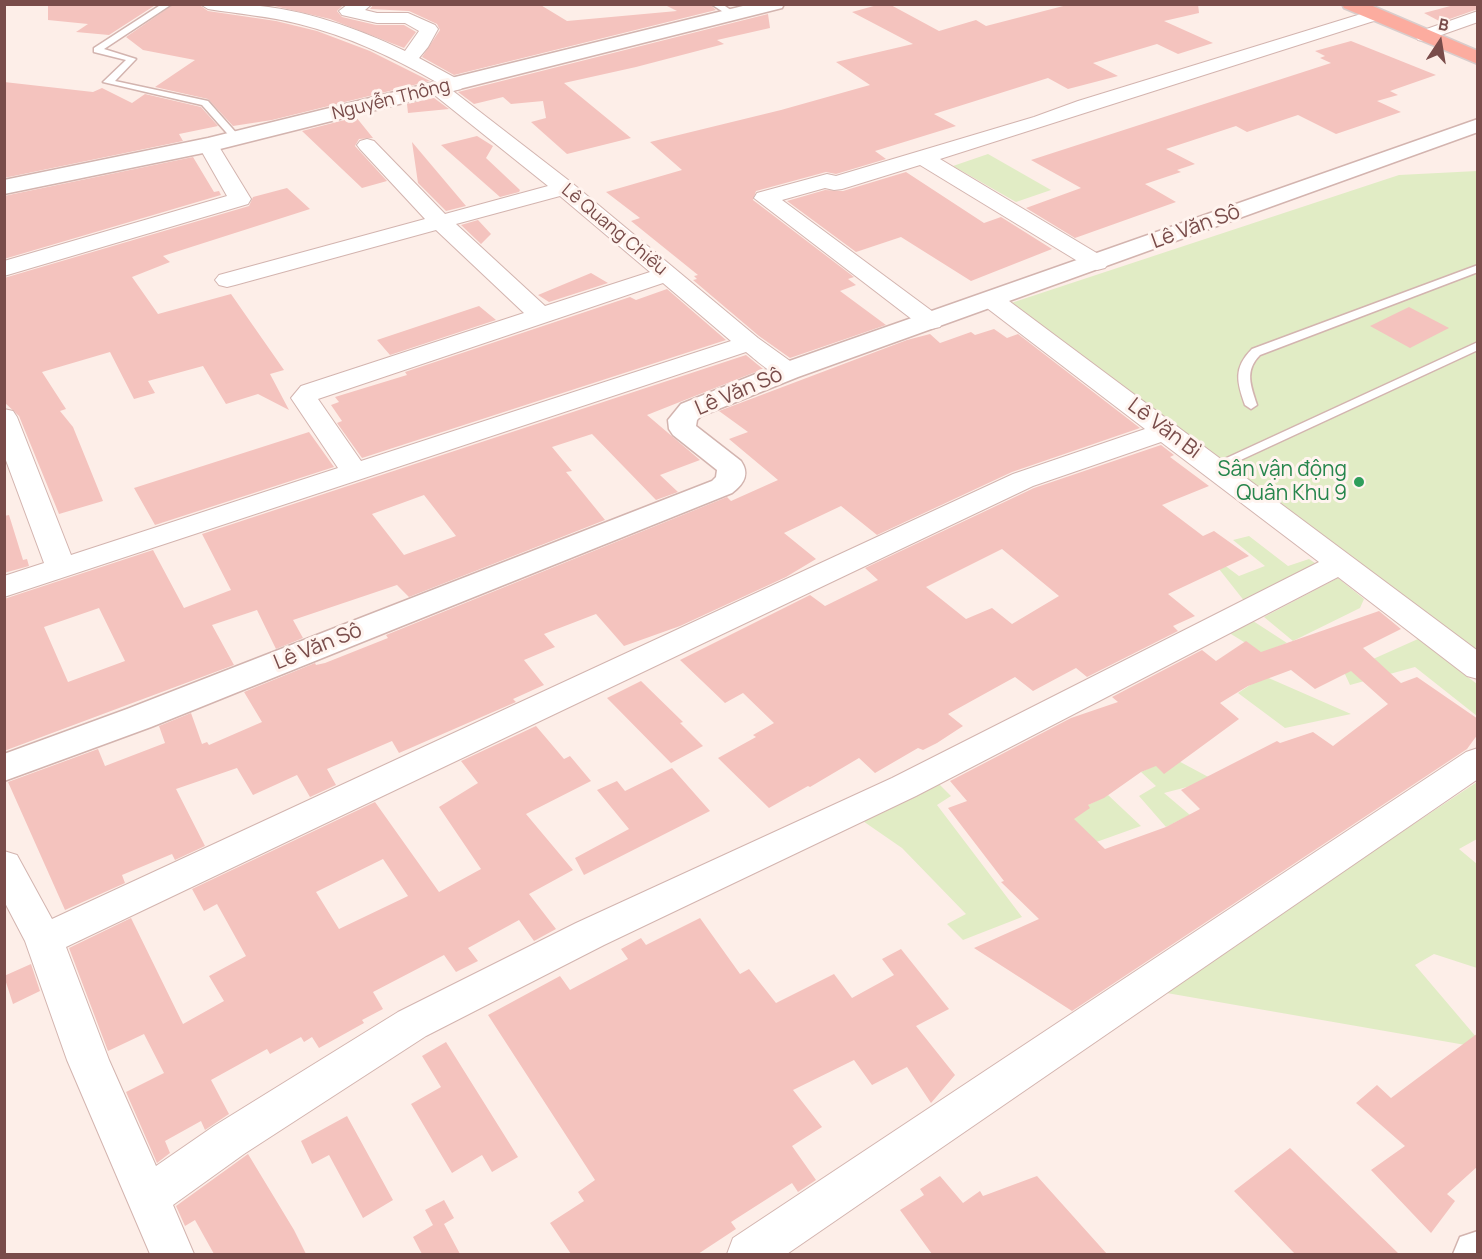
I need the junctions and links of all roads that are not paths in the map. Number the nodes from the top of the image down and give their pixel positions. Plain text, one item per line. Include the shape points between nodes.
1 (168, 4) edge
2 (208, 4) edge
3 (364, 4) edge
4 (715, 4) edge
5 (775, 4) edge
6 (1351, 4) edge
7 (734, 15) junction
8 (1374, 15) junction
9 (1478, 16) edge
10 (1397, 25) junction
11 (1424, 36) junction
12 (1478, 58) edge
13 (406, 60) junction
14 (446, 87) junction
15 (1041, 121) junction
16 (1478, 125) edge
17 (236, 138) junction
18 (208, 145) junction
19 (367, 145) dead end
20 (924, 158) junction
21 (4, 187) edge
22 (564, 188) junction
23 (440, 222) junction
24 (1097, 263) junction
25 (1478, 268) edge
26 (4, 269) edge
27 (666, 274) junction
28 (227, 280) dead end
29 (992, 300) junction
30 (540, 315) junction
31 (931, 322) junction
32 (749, 343) junction
33 (1478, 345) edge
34 (788, 371) junction
35 (1251, 405) dead end
36 (4, 417) edge
37 (1166, 430) junction
38 (1214, 467) junction
39 (354, 471) junction
40 (1340, 564) junction
41 (61, 568) junction
42 (4, 586) edge
43 (1478, 668) edge
44 (1478, 761) edge
45 (4, 768) edge
46 (4, 865) edge
47 (44, 940) junction
48 (147, 1197) junction
49 (172, 1254) edge
50 (749, 1254) edge

1 - 17 lane via 97,50 132,59 108,82 205,103
2 - 13 street, Lê Quang Chiểu via 317,23
3 - 13 street via 348,11 377,18 408,18 429,29
4 - 7 lane
5 - 7 street, Nguyễn Thông
6 - 8 highway
7 - 14 street, Nguyễn Thông
8 - 10 highway
8 - 15 street
9 - 11 street
10 - 11 highway
10 - 15 street via 1105,117
11 - 12 highway
13 - 14 street, Lê Quang Chiểu
14 - 17 street, Nguyễn Thông
14 - 22 street, Lê Quang Chiểu
15 - 20 street
16 - 24 street, Lê Văn Sô
17 - 18 street, Nguyễn Thông
18 - 21 street, Nguyễn Thông
18 - 26 street via 240,199
19 - 23 street
20 - 24 street
20 - 31 street via 834,184 827,180 765,198
22 - 23 street
22 - 27 street, Lê Quang Chiểu
23 - 28 street
23 - 30 street
24 - 29 street, Lê Văn Sô
25 - 35 lane via 1256,352 1246,361 1241,376
27 - 30 street
27 - 32 street, Lê Quang Chiểu
29 - 31 street, Lê Văn Sô
29 - 37 street, Lê Văn Bì
30 - 39 street via 305,395 304,400
31 - 34 street, Lê Văn Sô
32 - 34 street, Lê Quang Chiểu
32 - 39 street
33 - 38 lane
34 - 45 street, Lê Văn Sô via 683,416 683,429 730,467 729,482 722,487
36 - 41 street
37 - 38 street, Lê Văn Bì
37 - 47 street via 1023,480
38 - 40 street, Lê Văn Bì
39 - 41 street
40 - 43 street, Lê Văn Bì
40 - 48 street via 904,787 590,933 412,1024
41 - 42 street
44 - 50 street
46 - 47 street
47 - 48 street via 88,1060
48 - 49 street

